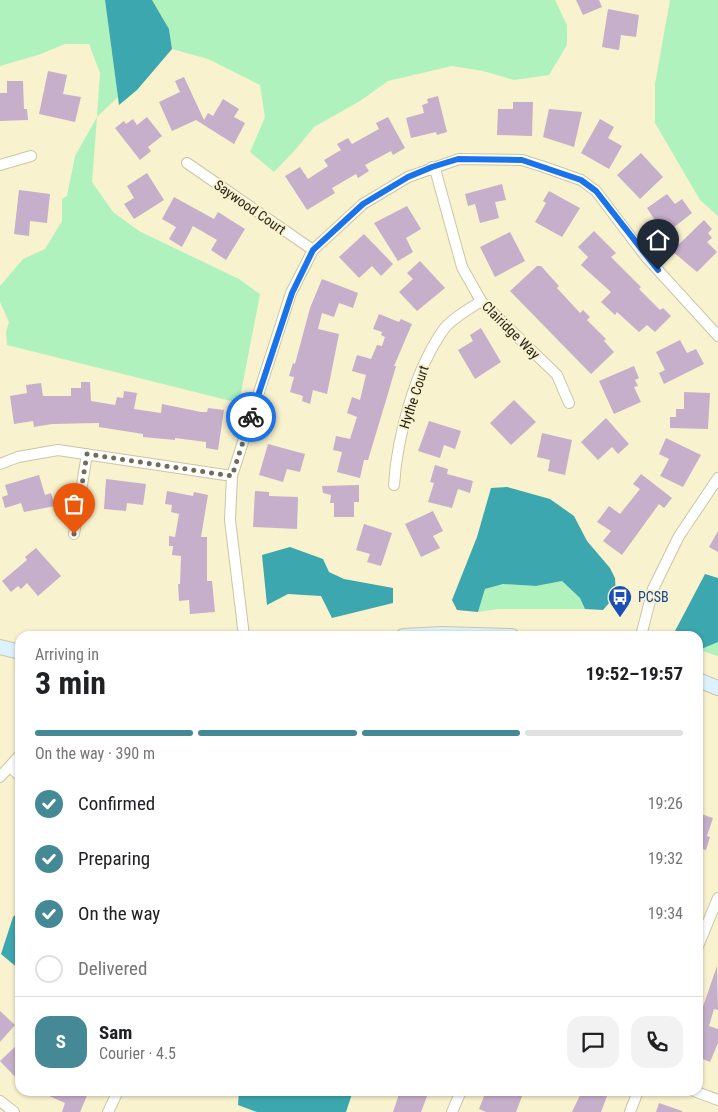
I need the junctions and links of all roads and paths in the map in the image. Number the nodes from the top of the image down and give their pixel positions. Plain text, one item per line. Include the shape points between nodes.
1 (31, 156) dead end
2 (187, 163) dead end
3 (0, 165) edge
4 (432, 167) junction
5 (313, 250) junction
6 (481, 301) junction
7 (718, 336) edge
8 (569, 403) dead end
9 (87, 454) junction
10 (0, 464) edge
11 (232, 476) junction
12 (718, 478) edge
13 (394, 486) dead end
14 (74, 534) dead end
15 (243, 631) edge
16 (642, 631) edge
17 (0, 647) edge
18 (15, 651) edge
19 (703, 682) edge
20 (718, 688) edge
21 (15, 761) edge
22 (10, 767) junction
23 (15, 772) edge
24 (0, 777) edge
25 (718, 898) edge
26 (703, 934) edge
27 (703, 1094) edge
28 (116, 1096) edge
29 (458, 1096) edge
30 (636, 1096) edge
31 (718, 1100) edge
32 (0, 1101) edge
33 (14, 1112) edge
34 (108, 1112) edge
35 (452, 1112) edge
36 (630, 1112) edge

1 - 3 street
2 - 5 street, Saywood Court
4 - 5 street via 408,177 363,204
4 - 6 street, Clairidge Way via 462,267
4 - 7 street via 458,159 522,160 581,180 596,191 646,257
5 - 11 street via 292,293
6 - 8 street, Clairidge Way via 557,376
6 - 13 street, Hythe Court via 445,327 423,365 396,454
9 - 10 street via 58,450 18,457
9 - 11 street
9 - 14 street
11 - 15 street via 230,520
12 - 16 street via 679,536 654,589
17 - 18 street
19 - 20 street
21 - 22 street
22 - 23 street
22 - 24 street
25 - 26 street
27 - 31 street
28 - 34 street
29 - 35 street
30 - 36 street
32 - 33 street

